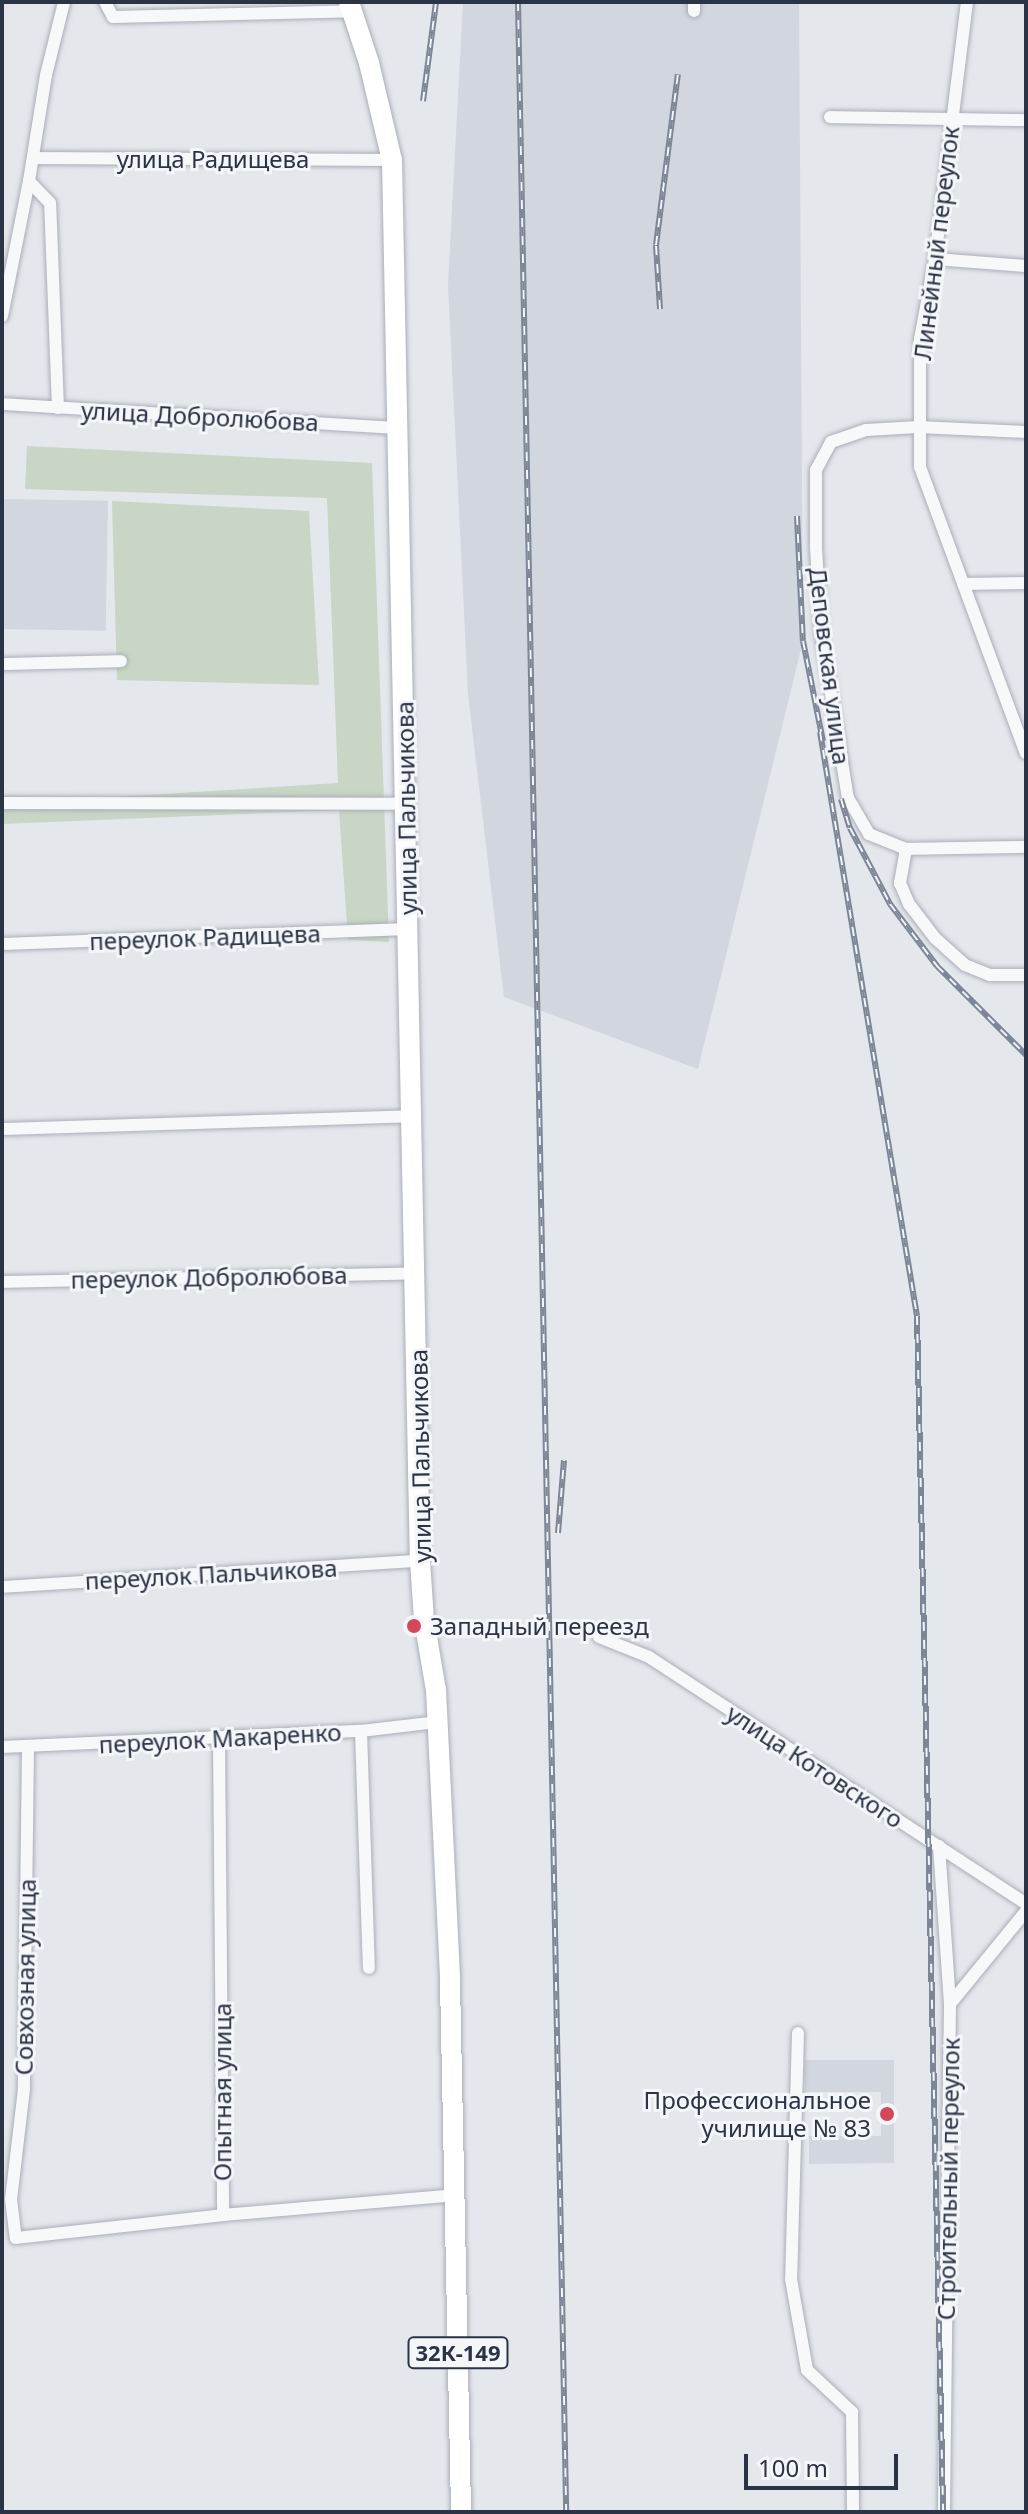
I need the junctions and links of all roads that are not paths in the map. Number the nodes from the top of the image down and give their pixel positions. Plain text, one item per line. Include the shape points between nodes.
1 (64, 2) edge
2 (105, 2) edge
3 (967, 2) edge
4 (351, 7) edge
5 (830, 117) dead end
6 (952, 118) junction
7 (1026, 120) edge
8 (34, 158) junction
9 (392, 160) junction
10 (29, 181) junction
11 (935, 259) junction
12 (1026, 266) edge
13 (2, 316) edge
14 (2, 404) edge
15 (58, 408) junction
16 (918, 427) junction
17 (398, 428) junction
18 (1026, 432) edge
19 (1026, 583) edge
20 (963, 584) junction
21 (121, 661) dead end
22 (2, 664) edge
23 (1020, 718) edge
24 (1026, 753) edge
25 (2, 803) edge
26 (406, 804) junction
27 (1026, 847) edge
28 (906, 849) junction
29 (409, 929) junction
30 (2, 944) edge
31 (1026, 975) edge
32 (413, 1116) junction
33 (2, 1129) edge
34 (416, 1273) junction
35 (2, 1282) edge
36 (420, 1561) junction
37 (2, 1587) edge
38 (599, 1637) dead end
39 (438, 1722) junction
40 (361, 1731) junction
41 (219, 1739) junction
42 (2, 1747) edge
43 (28, 1747) junction
44 (939, 1846) junction
45 (1026, 1904) edge
46 (1026, 1911) edge
47 (369, 1968) dead end
48 (950, 2004) junction
49 (798, 2033) dead end
50 (454, 2195) junction
51 (223, 2215) junction
52 (461, 2512) edge
53 (853, 2512) edge
54 (944, 2512) edge

1 - 8 street
2 - 4 street via 113,17
3 - 6 street, Линейный переулок
4 - 9 main road, улица Пальчикова
5 - 6 street
6 - 7 street
6 - 11 street, Линейный переулок
8 - 9 street, улица Радищева
8 - 10 street
9 - 17 main road, улица Пальчикова
10 - 13 street
10 - 15 street via 50,203
11 - 12 street
11 - 16 street, Линейный переулок via 920,339
14 - 15 street, улица Добролюбова
15 - 17 street, улица Добролюбова
16 - 18 street
16 - 20 street, Линейный переулок via 920,467
16 - 28 street, Деповская улица via 866,430 831,442 816,470 821,632 848,798 869,834
17 - 26 main road, улица Пальчикова
19 - 20 street
20 - 23 street, Линейный переулок
21 - 22 street
23 - 24 street, Линейный переулок
25 - 26 street
26 - 29 main road, улица Пальчикова
27 - 28 street
28 - 31 street via 900,883 935,938 965,965 990,975
29 - 30 street, переулок Радищева
29 - 32 main road, улица Пальчикова
32 - 33 street
32 - 34 main road, улица Пальчикова
34 - 35 street, переулок Добролюбова
34 - 36 main road, улица Пальчикова
36 - 37 street, переулок Пальчикова
36 - 39 main road, улица Пальчикова
38 - 44 street, улица Котовского via 649,1657
39 - 40 street, переулок Макаренко
39 - 50 main road, улица Пальчикова
40 - 41 street, переулок Макаренко
40 - 47 street
41 - 43 street, переулок Макаренко
41 - 51 street, Опытная улица
42 - 43 street, переулок Макаренко
43 - 51 street, Совхозная улица via 24,2089 11,2199 16,2238
44 - 45 street, улица Котовского
44 - 48 street, Строительный переулок
46 - 48 street
48 - 54 street, Строительный переулок
49 - 53 street via 791,2279 807,2370 852,2412
50 - 51 street, Опытная улица
50 - 52 main road, 32К-149

